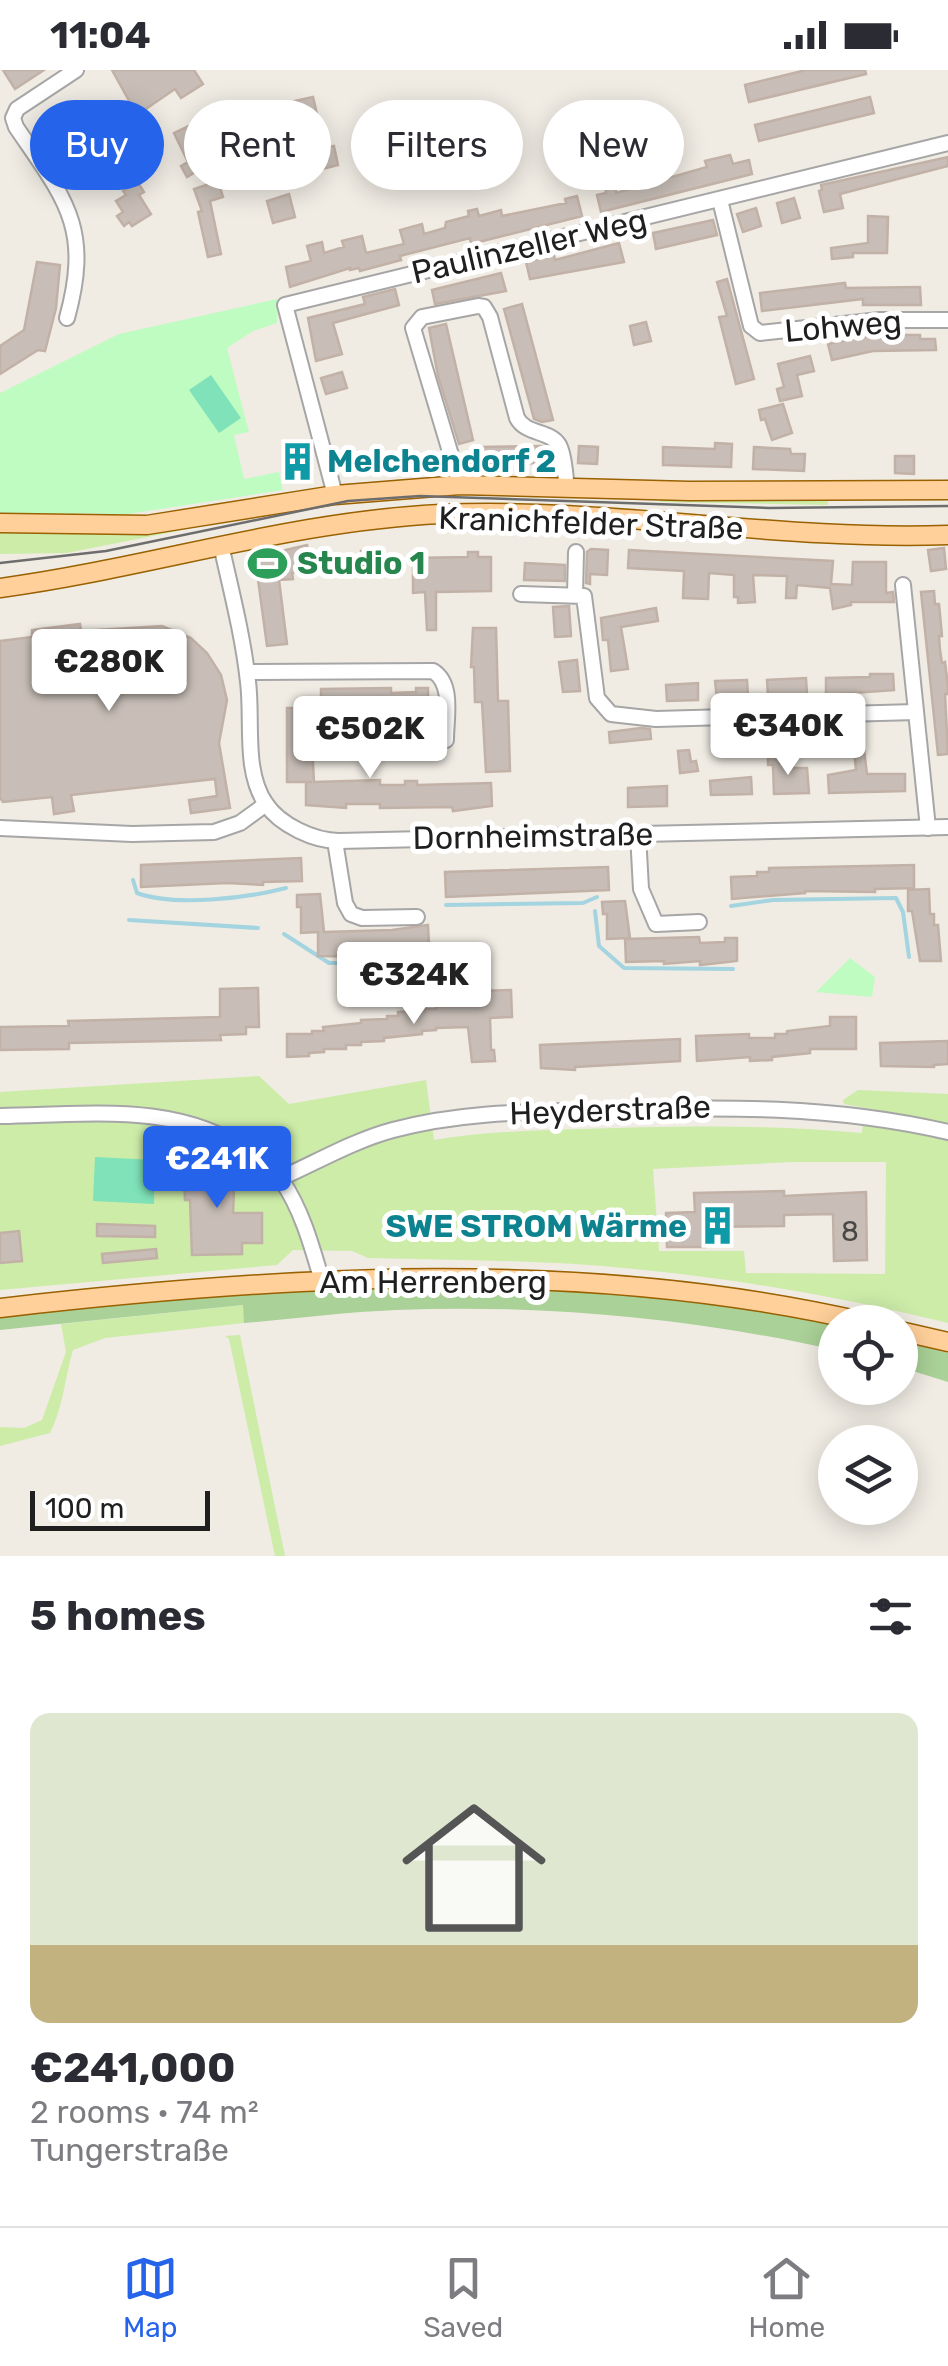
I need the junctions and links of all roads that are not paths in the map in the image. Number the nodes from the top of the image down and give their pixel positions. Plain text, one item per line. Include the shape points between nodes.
1 (76, 70) edge
2 (948, 143) edge
3 (720, 200) junction
4 (67, 318) dead end
5 (948, 320) edge
6 (458, 476) junction
7 (567, 488) junction
8 (948, 490) edge
9 (335, 495) junction
10 (0, 524) edge
11 (948, 535) edge
12 (221, 545) junction
13 (576, 552) dead end
14 (903, 585) dead end
15 (0, 588) edge
16 (521, 594) dead end
17 (575, 595) junction
18 (247, 672) junction
19 (916, 712) junction
20 (438, 741) dead end
21 (266, 804) junction
22 (0, 828) edge
23 (928, 828) junction
24 (947, 831) edge
25 (638, 834) junction
26 (335, 841) junction
27 (417, 917) dead end
28 (699, 922) dead end
29 (0, 1116) edge
30 (948, 1132) edge
31 (281, 1178) junction
32 (322, 1281) junction
33 (0, 1308) edge
34 (818, 1313) edge
35 (918, 1335) edge
36 (948, 1342) edge

1 - 4 street via 13,118 70,216 78,266
2 - 3 street, Paulinzeller Weg
3 - 5 street, Lohweg via 750,326 760,333
3 - 9 street, Paulinzeller Weg via 285,304
6 - 7 main road, Kranichfelder Straße
6 - 7 street, Kranichfelder Straße via 414,328 422,317 478,306 490,316 517,418 559,446
6 - 9 main road, Kranichfelder Straße
7 - 8 main road, Kranichfelder Straße
9 - 10 main road, Kranichfelder Straße via 147,525
11 - 12 main road, Kranichfelder Straße via 842,536 470,514 301,529
12 - 15 main road, Kranichfelder Straße
12 - 18 street
13 - 17 street
14 - 19 street
16 - 17 street
17 - 19 street via 584,596 596,698 615,716
18 - 20 street via 433,671 446,691 446,740
18 - 21 street via 253,767
19 - 23 street
21 - 22 street via 214,832
21 - 26 street, Dornheimstraße via 290,824
23 - 24 street, Dornheimstraße
23 - 25 street, Dornheimstraße
25 - 26 street, Dornheimstraße
25 - 28 street via 641,889 656,924
26 - 27 street via 350,914
29 - 31 street via 149,1115 193,1124 232,1139
30 - 31 street, Heyderstraße via 801,1108 475,1115 380,1134
31 - 32 street
32 - 33 main road, Am Herrenberg
32 - 34 main road, Am Herrenberg via 618,1286
35 - 36 main road

